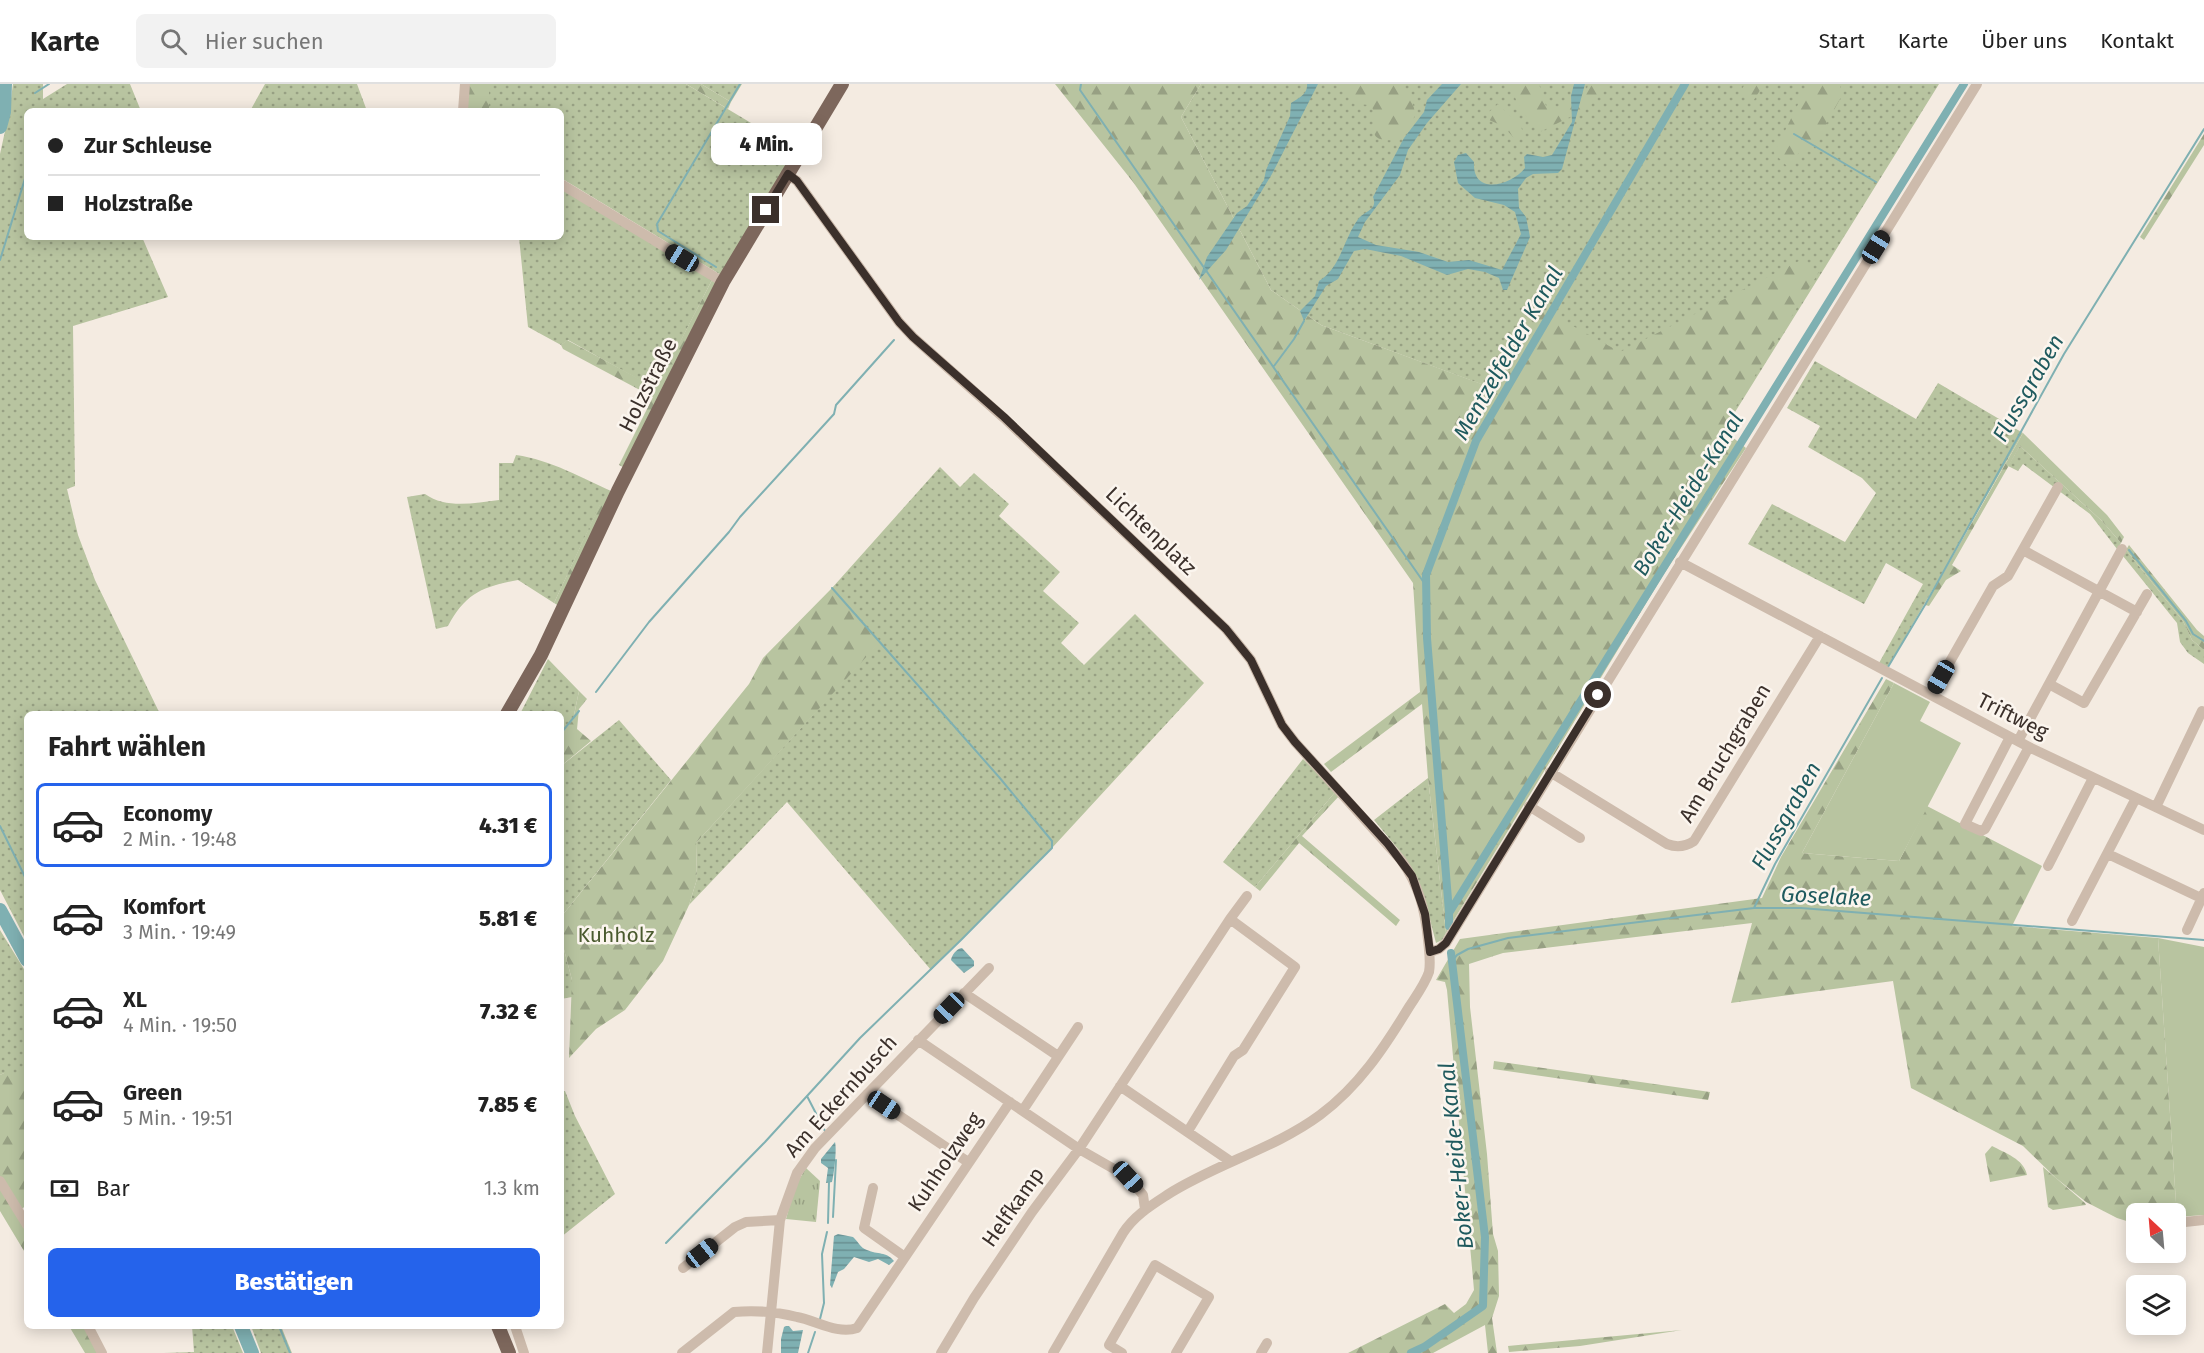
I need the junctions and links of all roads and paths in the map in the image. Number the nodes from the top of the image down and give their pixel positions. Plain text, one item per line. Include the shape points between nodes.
1 (465, 84) edge
2 (842, 84) edge
3 (1977, 84) edge
4 (463, 108) edge
5 (788, 174) junction
6 (564, 186) edge
7 (723, 282) junction
8 (2058, 487) dead end
9 (2122, 549) dead end
10 (2023, 550) junction
11 (1680, 562) junction
12 (2098, 591) junction
13 (2147, 594) dead end
14 (2137, 612) junction
15 (1820, 636) junction
16 (2049, 684) junction
17 (1931, 695) junction
18 (509, 711) edge
19 (2202, 711) dead end
20 (2014, 739) junction
21 (2029, 747) junction
22 (1550, 772) junction
23 (2093, 778) junction
24 (2136, 798) junction
25 (1530, 806) junction
26 (2156, 807) junction
27 (2204, 830) edge
28 (1580, 838) dead end
29 (2108, 854) junction
30 (2048, 866) dead end
31 (1247, 896) dead end
32 (2203, 896) edge
33 (1230, 919) junction
34 (2072, 921) dead end
35 (2187, 930) dead end
36 (1430, 952) junction
37 (989, 968) dead end
38 (964, 993) junction
39 (1078, 1027) dead end
40 (918, 1040) junction
41 (1058, 1056) junction
42 (1120, 1086) junction
43 (867, 1094) junction
44 (1010, 1102) junction
45 (1023, 1110) junction
46 (1188, 1131) junction
47 (1079, 1149) junction
48 (1230, 1161) junction
49 (968, 1162) junction
50 (0, 1181) edge
51 (873, 1188) dead end
52 (1145, 1209) junction
53 (24, 1220) edge
54 (780, 1220) junction
55 (2204, 1220) edge
56 (2186, 1222) edge
57 (905, 1257) junction
58 (683, 1268) dead end
59 (771, 1314) junction
60 (90, 1329) edge
61 (499, 1329) edge
62 (516, 1329) edge
63 (1180, 1352) edge
64 (102, 1353) edge
65 (509, 1353) edge
66 (525, 1353) edge
67 (682, 1353) edge
68 (767, 1353) edge
69 (941, 1353) edge
70 (1053, 1353) edge
71 (1122, 1353) edge

1 - 4 street
2 - 5 main road, Holzstraße
3 - 11 street
5 - 7 main road, Holzstraße
5 - 36 street, Lichtenplatz via 913,337 1004,417 1240,644 1282,725 1412,876 1425,914
6 - 7 street
7 - 18 main road, Holzstraße via 541,655
8 - 10 street
9 - 12 street
10 - 12 street
10 - 17 street via 2008,576 1993,586
11 - 15 street, Triftweg
11 - 22 street
12 - 14 street
12 - 16 street
13 - 14 street
14 - 16 street via 2084,703
15 - 17 street, Triftweg
15 - 22 street, Am Bruchgraben via 1689,844 1676,848 1667,844
16 - 20 street
17 - 20 street, Triftweg
19 - 26 street
20 - 21 street, Triftweg
20 - 21 street via 1965,824 1985,829
21 - 23 street, Triftweg
22 - 25 street
23 - 24 street, Triftweg
23 - 30 street
24 - 26 street, Triftweg
24 - 29 street
25 - 28 street
25 - 36 street via 1446,943
26 - 27 street, Triftweg
29 - 32 street
29 - 34 street
31 - 33 street, Helfkamp
32 - 35 street
33 - 42 street, Helfkamp
33 - 46 street via 1295,967
36 - 48 street, Lichtenplatz via 1424,983 1361,1078 1319,1116
37 - 38 street, Am Eckernbusch
38 - 40 street, Am Eckernbusch
38 - 41 street
39 - 41 street
40 - 43 street, Am Eckernbusch
40 - 44 street
41 - 45 street
42 - 46 street
42 - 47 street, Helfkamp
43 - 49 street
43 - 54 street, Am Eckernbusch via 815,1148 797,1173
44 - 45 street, Kuhholzweg
44 - 49 street, Kuhholzweg
45 - 47 street, Kuhholzweg
46 - 48 street
47 - 52 street, Kuhholzweg via 1128,1177 1143,1195
47 - 69 street, Helfkamp via 1032,1212
48 - 52 street, Lichtenplatz
49 - 57 street, Kuhholzweg
50 - 53 street
51 - 57 street via 864,1228
52 - 70 street, Lichtenplatz via 1123,1233
54 - 58 street via 746,1222 735,1227
54 - 59 street, Am Eckernbusch
55 - 56 street
57 - 59 street, Kuhholzweg via 857,1328 845,1330
59 - 67 street via 734,1312
59 - 68 street, Am Eckernbusch
60 - 64 street
61 - 65 main road
62 - 66 street
63 - 71 street via 1209,1297 1155,1265 1109,1345

